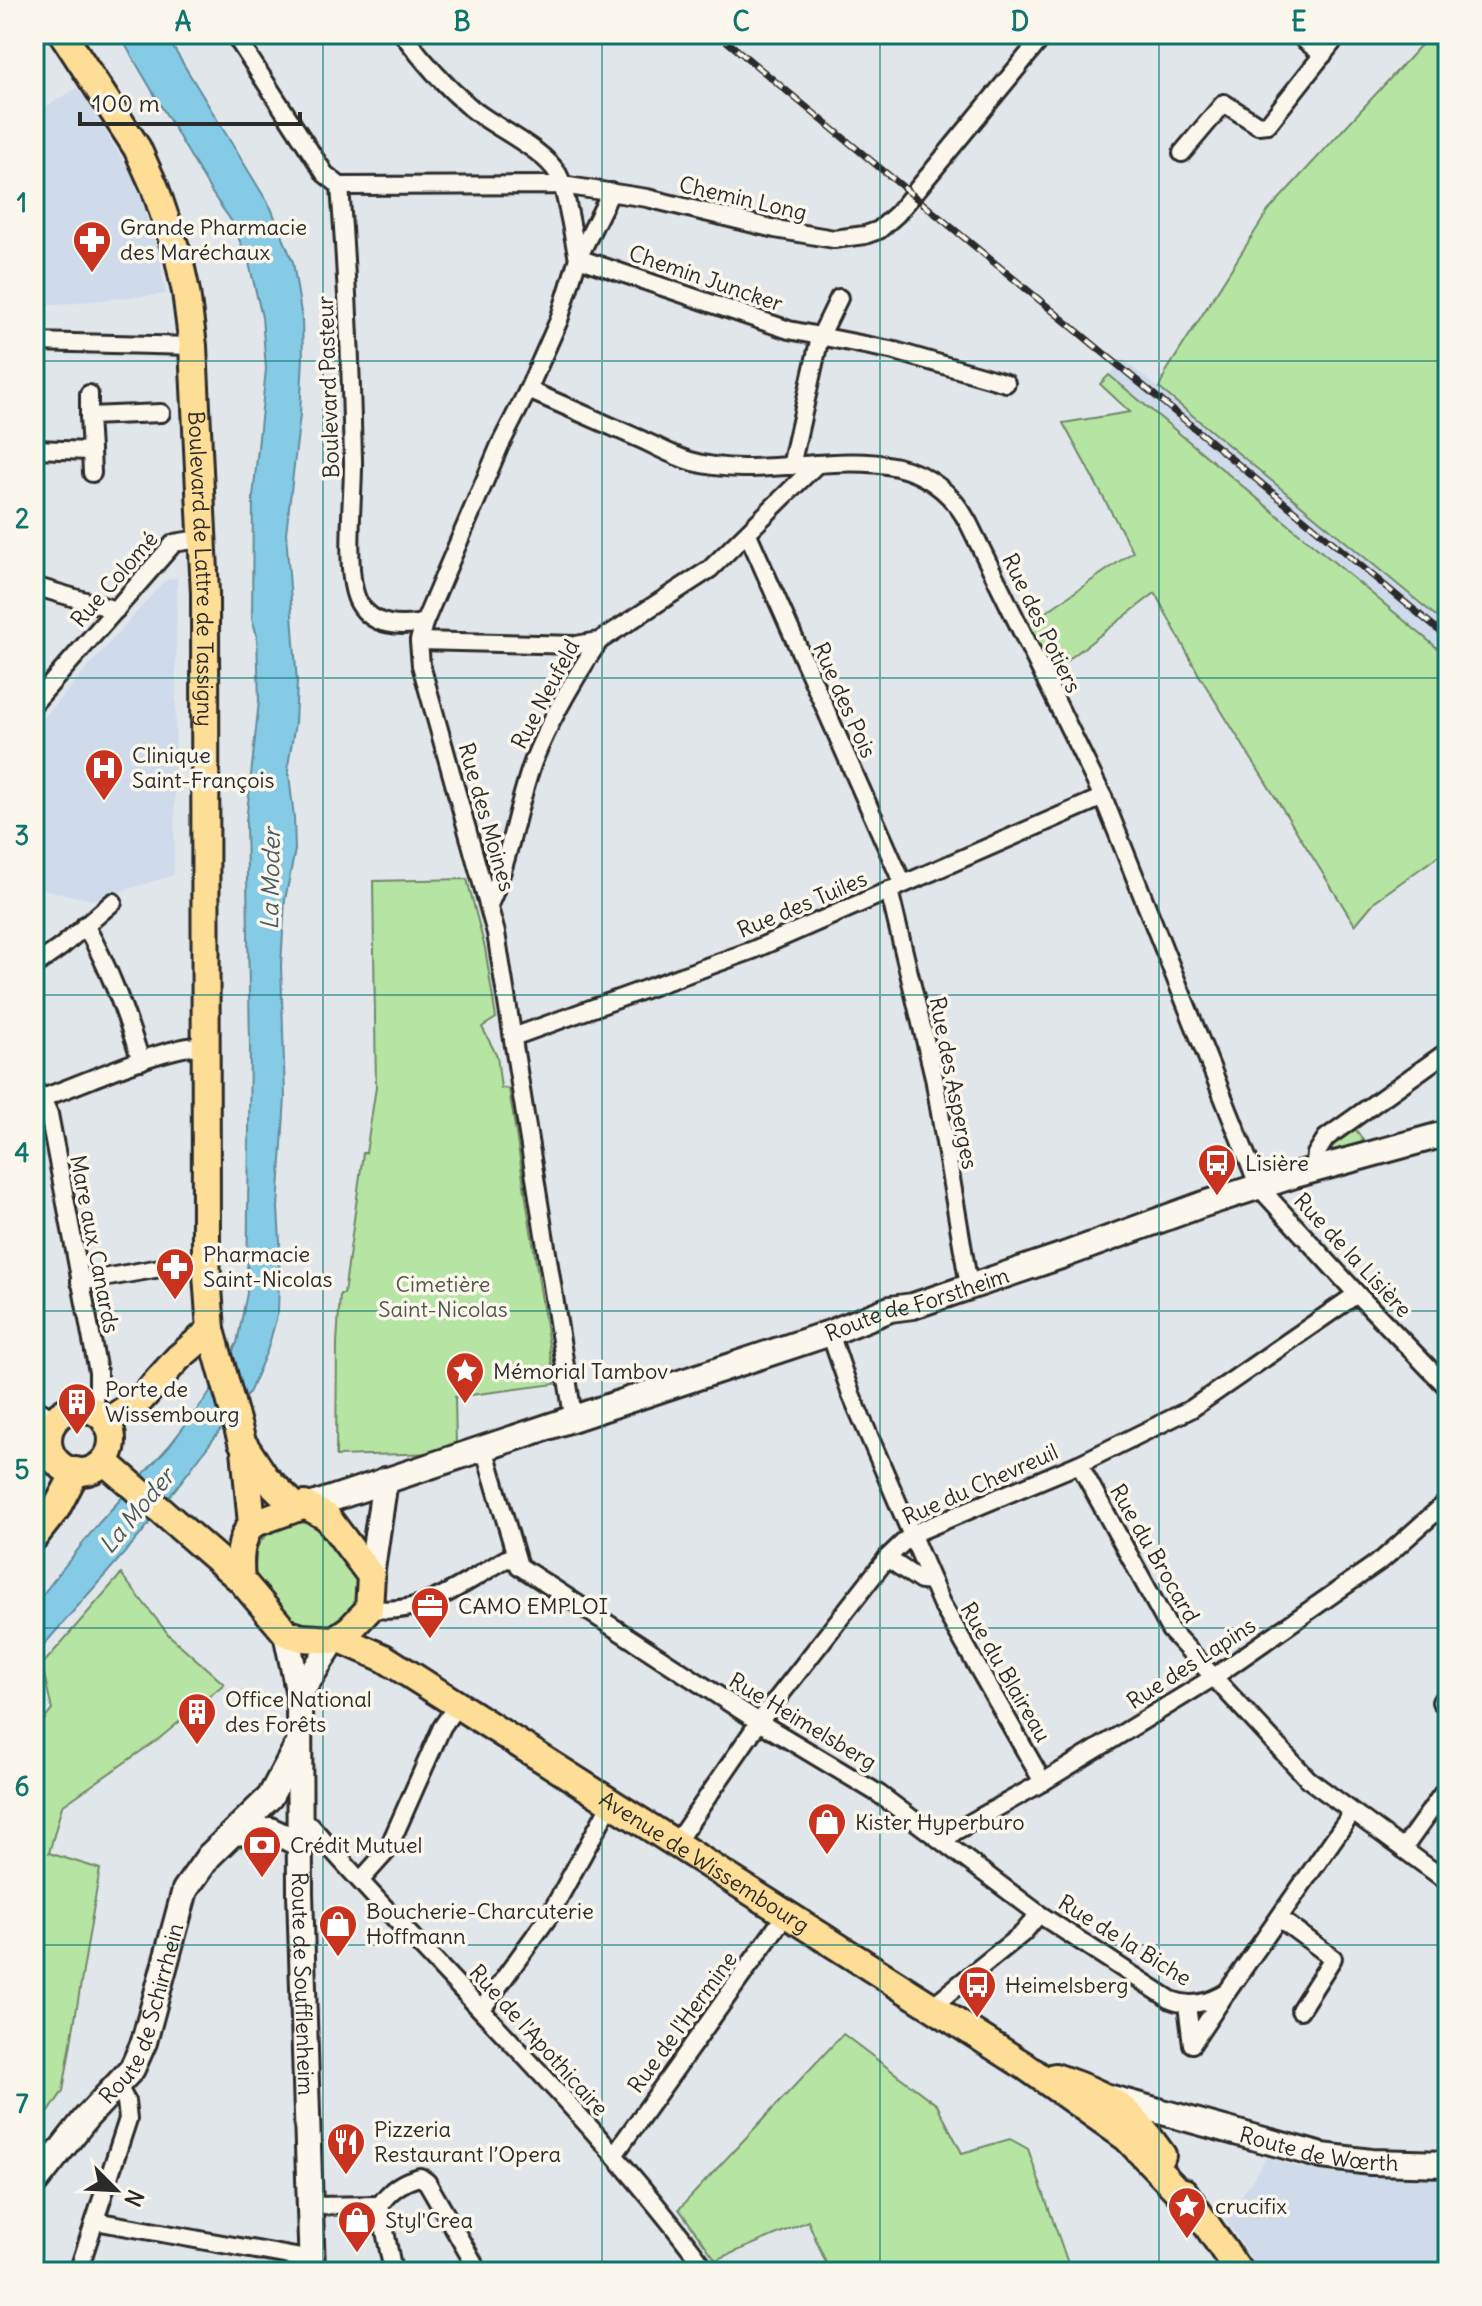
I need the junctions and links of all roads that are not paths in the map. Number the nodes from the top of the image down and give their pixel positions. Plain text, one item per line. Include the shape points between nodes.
1 (63, 34) edge
2 (234, 34) edge
3 (403, 34) edge
4 (1045, 34) edge
5 (1297, 34) edge
6 (1339, 34) edge
7 (1323, 55) junction
8 (1182, 153) dead end
9 (562, 185) junction
10 (340, 186) junction
11 (611, 192) junction
12 (578, 258) junction
13 (839, 298) dead end
14 (820, 337) junction
15 (34, 342) edge
16 (193, 346) junction
17 (1006, 383) dead end
18 (528, 390) junction
19 (89, 394) dead end
20 (161, 413) dead end
21 (89, 416) junction
22 (34, 449) edge
23 (91, 451) junction
24 (816, 465) junction
25 (791, 466) junction
26 (92, 473) dead end
27 (748, 534) junction
28 (205, 538) junction
29 (34, 586) edge
30 (116, 610) junction
31 (424, 623) junction
32 (419, 641) junction
33 (599, 641) junction
34 (34, 703) edge
35 (1103, 797) junction
36 (896, 887) junction
37 (113, 902) dead end
38 (489, 905) junction
39 (85, 925) junction
40 (34, 966) edge
41 (513, 1037) junction
42 (204, 1045) junction
43 (1448, 1051) edge
44 (141, 1061) junction
45 (38, 1093) edge
46 (1448, 1133) edge
47 (1314, 1170) junction
48 (1259, 1187) junction
49 (206, 1260) junction
50 (80, 1282) junction
51 (969, 1286) junction
52 (1357, 1294) junction
53 (830, 1333) junction
54 (214, 1341) junction
55 (1448, 1388) edge
56 (98, 1416) junction
57 (573, 1416) junction
58 (43, 1417) edge
59 (244, 1445) junction
60 (484, 1448) junction
61 (104, 1461) junction
62 (1079, 1464) junction
63 (76, 1471) junction
64 (385, 1480) junction
65 (1448, 1501) edge
66 (303, 1507) junction
67 (249, 1528) junction
68 (189, 1534) junction
69 (912, 1534) junction
70 (34, 1537) edge
71 (887, 1558) junction
72 (516, 1560) junction
73 (371, 1576) junction
74 (241, 1580) junction
75 (932, 1582) junction
76 (370, 1608) junction
77 (286, 1633) junction
78 (336, 1639) junction
79 (384, 1658) junction
80 (1214, 1677) junction
81 (1448, 1691) edge
82 (299, 1695) junction
83 (457, 1705) junction
84 (1448, 1707) edge
85 (759, 1722) junction
86 (298, 1743) junction
87 (1043, 1782) junction
88 (1448, 1786) edge
89 (611, 1803) junction
90 (257, 1808) junction
91 (1352, 1813) junction
92 (300, 1825) junction
93 (233, 1833) junction
94 (944, 1842) junction
95 (675, 1844) junction
96 (1403, 1849) junction
97 (361, 1880) junction
98 (1448, 1882) edge
99 (786, 1914) junction
100 (1039, 1914) junction
101 (1279, 1918) junction
102 (1227, 1992) junction
103 (1187, 2005) junction
104 (931, 2007) junction
105 (482, 2009) junction
106 (1300, 2010) dead end
107 (1025, 2066) junction
108 (118, 2086) junction
109 (1108, 2097) junction
110 (1180, 2117) junction
111 (1146, 2140) junction
112 (614, 2155) junction
113 (1448, 2164) edge
114 (34, 2184) edge
115 (380, 2205) junction
116 (310, 2206) junction
117 (95, 2221) junction
118 (312, 2266) edge
119 (78, 2272) edge
120 (393, 2272) edge
121 (479, 2272) edge
122 (708, 2272) edge
123 (1239, 2272) edge

1 - 16 main road, Boulevard de Lattre de Tassigny via 137,148 155,188 179,259
2 - 10 street via 325,174
3 - 9 street, Rue des Moines via 471,108 550,163
4 - 11 street, Chemin Long via 879,230 844,239 822,238
5 - 7 street
6 - 7 street
7 - 8 street via 1268,124 1258,125 1224,103
9 - 10 street, Chemin Long
9 - 11 street, Chemin Long
9 - 12 street, Rue des Moines
10 - 31 street, Boulevard Pasteur via 354,463 351,583 361,606 378,620 397,626
11 - 12 street, Rue des Moines
12 - 14 street, Chemin Juncker
12 - 18 street, Rue des Moines via 559,320
13 - 14 street
14 - 17 street, Chemin Juncker via 895,351
14 - 25 street
15 - 16 street
16 - 28 main road, Boulevard de Lattre de Tassigny
18 - 25 street, Rue des Potiers via 689,461 725,468
18 - 31 street, Rue des Moines
19 - 21 street
20 - 21 street
21 - 23 street
22 - 23 street
23 - 26 street
24 - 25 street, Rue des Potiers
24 - 27 street, Rue Neufeld
24 - 35 street, Rue des Potiers via 902,466 935,481 953,498
27 - 33 street, Rue Neufeld via 698,578
27 - 36 street, Rue des Pois
28 - 30 street, Rue Colomé via 174,543
28 - 42 main road, Boulevard de Lattre de Tassigny
29 - 30 street
30 - 34 street, Rue Colomé
31 - 32 street, Rue des Moines
32 - 33 street, Rue Neufeld
32 - 38 street, Rue des Moines via 421,665
33 - 38 street, Rue Neufeld via 566,693 533,763
35 - 36 street, Rue des Tuiles
35 - 48 street, Rue des Potiers
36 - 41 street, Rue des Tuiles via 753,950
36 - 51 street, Rue des Asperges
37 - 39 street
38 - 41 street, Rue des Moines
39 - 40 street
39 - 44 street via 106,962
41 - 57 street, Rue des Moines
42 - 44 street
42 - 49 main road, Boulevard de Lattre de Tassigny
43 - 47 street via 1326,1138
44 - 45 street
45 - 50 street, Mare aux Canards via 49,1114
46 - 47 street, Route de Forstheim
47 - 48 street, Route de Forstheim
48 - 51 street, Route de Forstheim
48 - 52 street, Rue de la Lisière
49 - 50 street
49 - 54 main road, Boulevard de Lattre de Tassigny
50 - 56 street, Mare aux Canards via 99,1379
51 - 53 street, Route de Forstheim
52 - 55 street, Rue de la Lisière
52 - 62 street, Rue du Chevreuil via 1191,1409
53 - 57 street, Route de Forstheim
53 - 69 street, Rue du Blaireau
54 - 56 main road via 178,1358 141,1399
54 - 59 main road, Boulevard de Lattre de Tassigny
56 - 58 main road via 69,1409
56 - 61 main road via 111,1442
57 - 60 street, Route de Forstheim
58 - 63 main road via 51,1453
59 - 66 main road via 265,1477
59 - 67 main road
60 - 64 street, Route de Forstheim
60 - 72 street
61 - 63 main road
61 - 68 main road
62 - 69 street, Rue du Chevreuil
62 - 80 street, Rue du Brocard via 1170,1630
63 - 70 main road
64 - 66 street, Route de Forstheim
64 - 73 street
65 - 80 street, Rue des Lapins via 1383,1559
66 - 67 main road
66 - 73 main road via 327,1517
67 - 68 main road
67 - 74 main road via 241,1547
68 - 74 main road
69 - 71 street, Rue du Chevreuil
69 - 75 street, Rue du Blaireau
71 - 75 street via 921,1581
71 - 85 street, Rue du Chevreuil
72 - 76 street via 506,1559 424,1605 395,1611
72 - 85 street, Rue Heimelsberg via 526,1573
73 - 76 main road
74 - 77 main road
75 - 87 street, Rue du Blaireau
76 - 78 main road
76 - 79 main road
77 - 78 main road
77 - 82 street, Route de Soufflenheim
78 - 79 main road, Avenue de Wissembourg
78 - 82 street
79 - 83 main road, Avenue de Wissembourg
80 - 87 street, Rue des Lapins
80 - 91 street, Rue du Brocard via 1308,1779
81 - 84 street via 1441,1702
82 - 86 street, Route de Soufflenheim
83 - 89 main road, Avenue de Wissembourg
83 - 97 street via 442,1727 387,1851
85 - 94 street, Rue Heimelsberg via 879,1794
85 - 95 street, Rue du Chevreuil
86 - 90 street, Route de Schirrhein via 270,1797
86 - 92 street, Route de Soufflenheim
87 - 94 street, Rue des Lapins
88 - 96 street
89 - 95 main road, Avenue de Wissembourg
89 - 105 street via 549,1916
90 - 92 street
90 - 93 street, Route de Schirrhein
91 - 96 street, Rue du Brocard
91 - 101 street, Rue de la Biche
92 - 93 street
92 - 97 street, Rue de l'Apothicaire via 311,1826
92 - 116 street, Route de Soufflenheim
93 - 108 street, Route de Schirrhein via 185,1890 144,2042
94 - 100 street, Rue Heimelsberg
95 - 99 main road, Avenue de Wissembourg
96 - 98 street, Rue du Brocard
97 - 105 street, Rue de l'Apothicaire
99 - 104 main road, Avenue de Wissembourg
99 - 112 street, Rue de l'Hermine
100 - 103 street, Rue de la Biche via 1171,2000
100 - 104 street
101 - 102 street, Rue de la Biche
101 - 106 street via 1333,1958
102 - 103 street, Rue de la Biche
102 - 103 street, Rue de la Biche via 1192,2044
104 - 107 main road, Avenue de Wissembourg
105 - 112 street, Rue de l'Apothicaire
107 - 109 main road, Avenue de Wissembourg
107 - 111 main road, Avenue de Wissembourg via 1072,2100
108 - 114 street, Route de Schirrhein
108 - 117 street via 128,2119
109 - 110 street, Route de Wœrth
109 - 111 main road, Avenue de Wissembourg
110 - 111 street
110 - 111 street via 1164,2137 1162,2150
110 - 113 street, Route de Wœrth via 1322,2156
111 - 123 main road, Avenue de Wissembourg
112 - 122 street, Rue de l'Apothicaire
115 - 116 street
115 - 120 street
115 - 121 street via 387,2194 420,2177
116 - 118 street, Route de Soufflenheim
117 - 118 street
117 - 119 street

